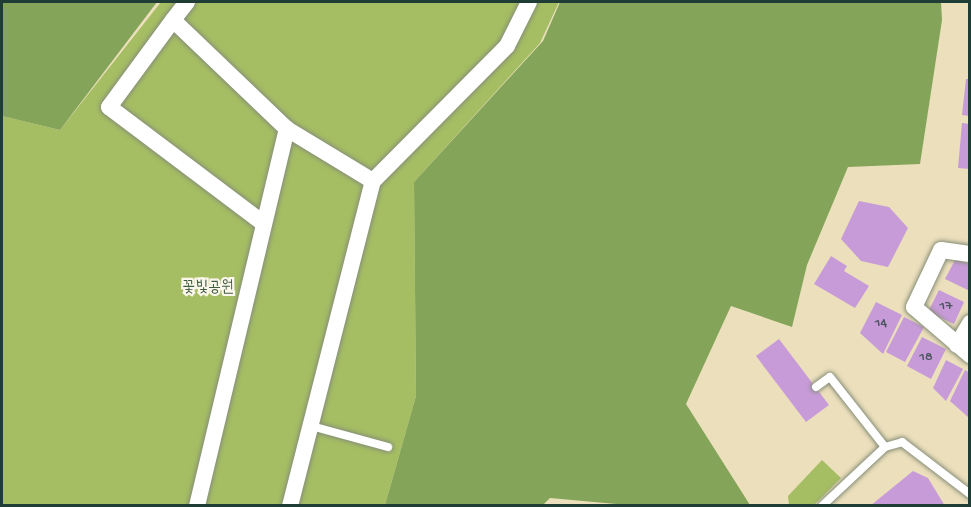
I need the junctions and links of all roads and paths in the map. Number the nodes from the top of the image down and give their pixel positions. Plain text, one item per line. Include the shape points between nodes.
1 (187, 2) edge
2 (529, 2) edge
3 (173, 21) junction
4 (287, 129) junction
5 (373, 181) junction
6 (264, 224) junction
7 (969, 254) edge
8 (969, 323) edge
9 (963, 350) edge
10 (816, 387) dead end
11 (310, 426) junction
12 (388, 447) dead end
13 (885, 447) junction
14 (969, 494) edge
15 (197, 506) edge
16 (290, 506) edge
17 (822, 506) edge

1 - 3 street
2 - 5 street via 507,46
3 - 4 street
3 - 6 street via 109,106
4 - 5 street
4 - 6 street
5 - 11 street
6 - 15 street
7 - 9 street via 941,250 914,307
8 - 9 street
10 - 13 lane via 830,377
11 - 12 lane
11 - 16 street
13 - 14 lane via 902,442
13 - 17 lane

